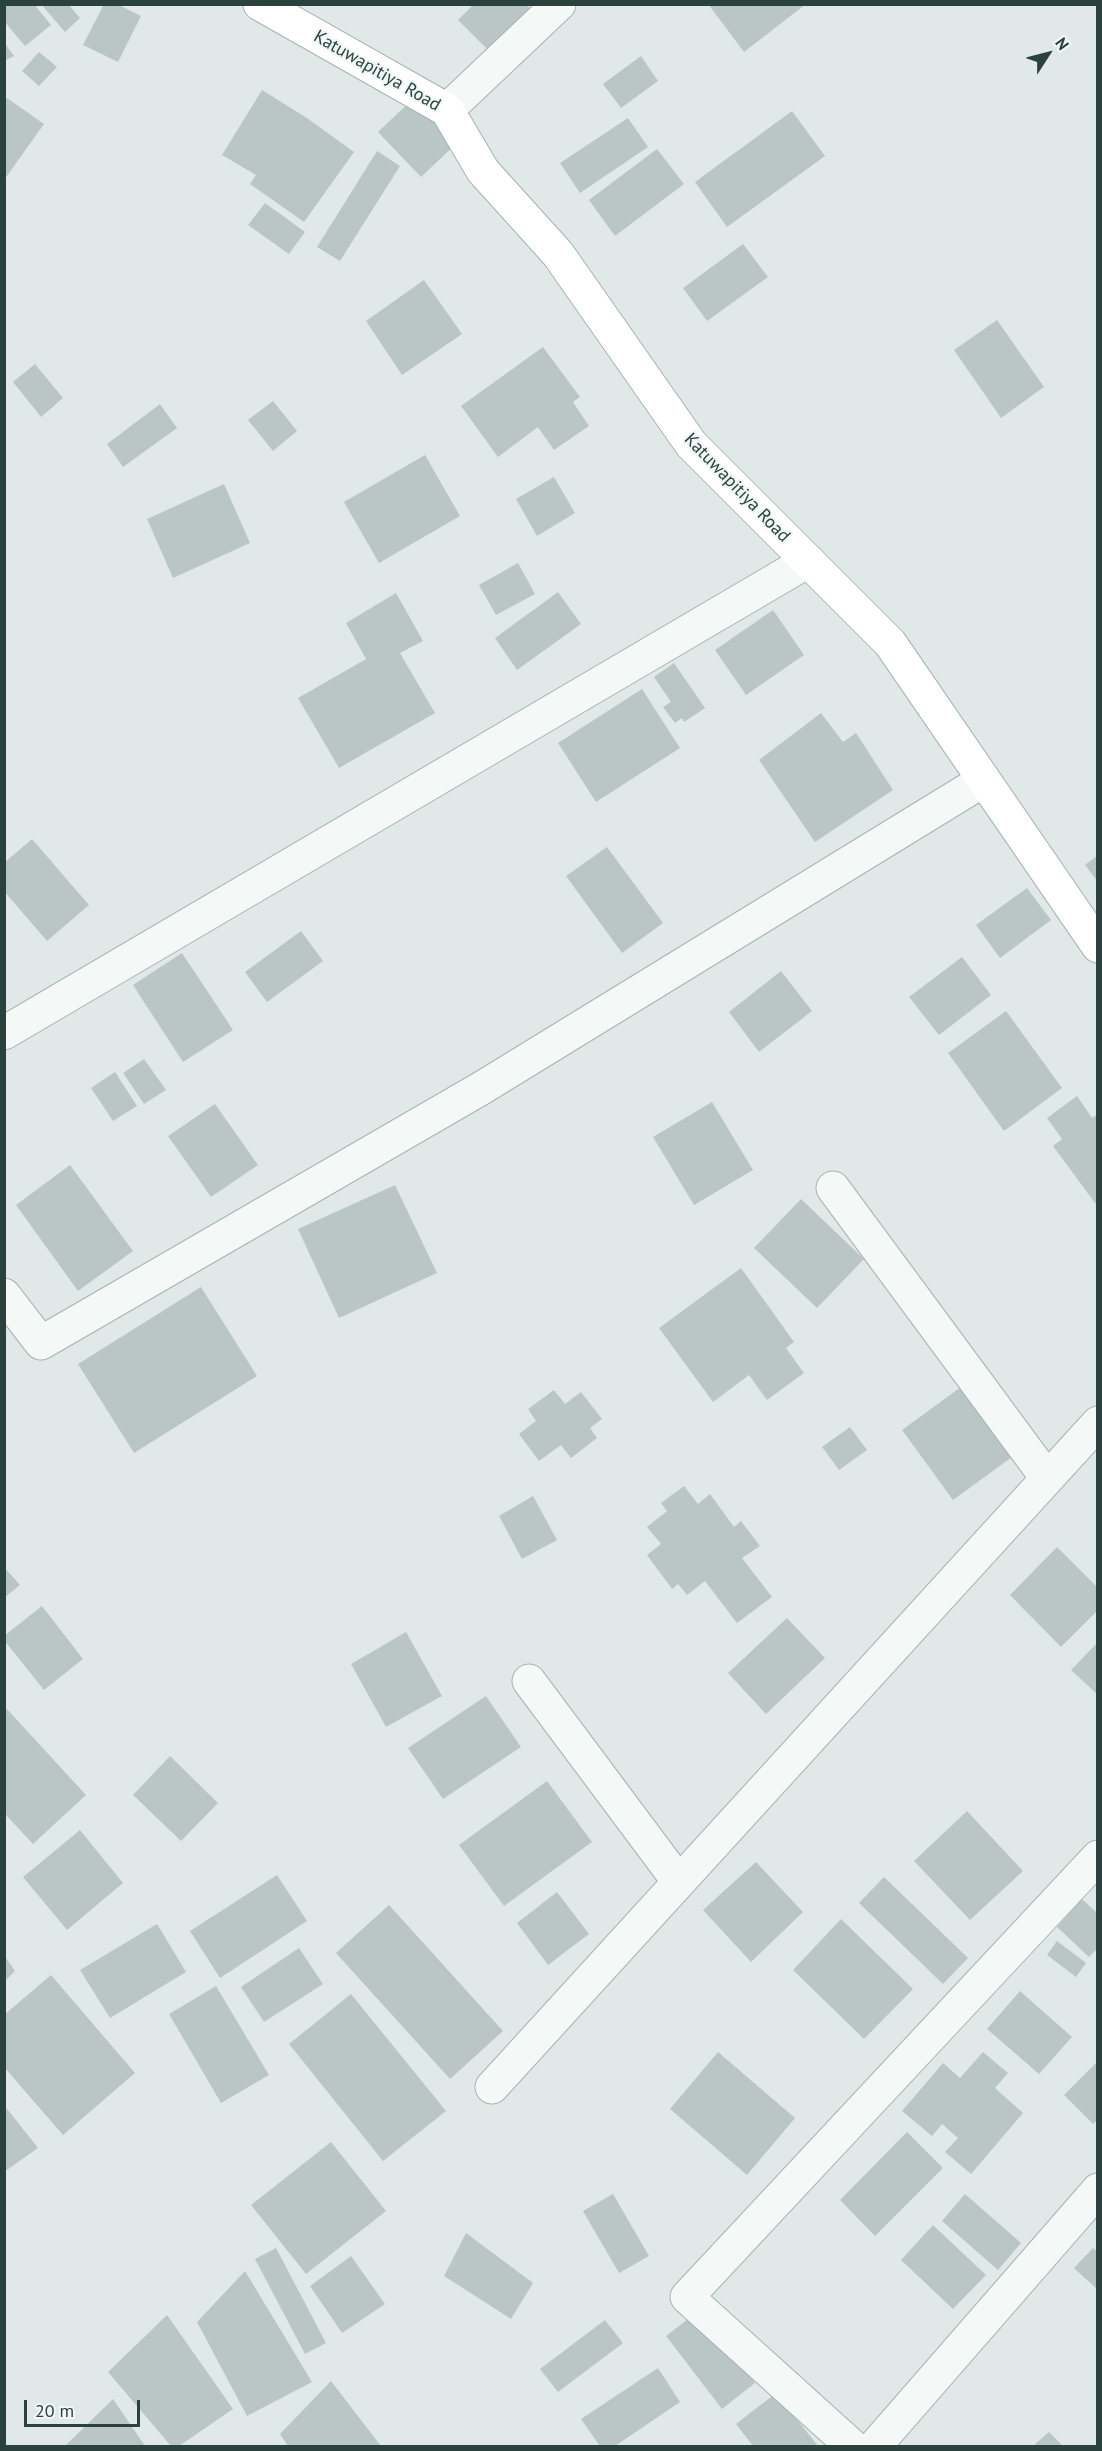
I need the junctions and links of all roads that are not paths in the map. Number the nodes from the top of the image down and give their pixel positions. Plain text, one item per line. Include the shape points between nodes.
1 (260, 4) edge
2 (559, 4) edge
3 (447, 110) junction
4 (808, 561) junction
5 (984, 780) junction
6 (1098, 946) edge
7 (4, 1033) edge
8 (833, 1188) dead end
9 (4, 1294) edge
10 (1098, 1423) edge
11 (1047, 1478) junction
12 (528, 1681) dead end
13 (1098, 1857) edge
14 (679, 1882) junction
15 (492, 2087) dead end
16 (1098, 2190) edge
17 (852, 2446) edge
18 (875, 2446) edge

1 - 3 street, Katuwapitiya Road
2 - 3 street
3 - 4 street, Katuwapitiya Road via 483,171 558,254 691,444
4 - 5 street, Katuwapitiya Road via 890,643
4 - 7 street
5 - 6 street, Katuwapitiya Road
5 - 9 street via 480,1089 41,1343
8 - 11 street
10 - 11 street
11 - 14 street
12 - 14 street
13 - 17 street via 687,2297
14 - 15 street
16 - 18 street

